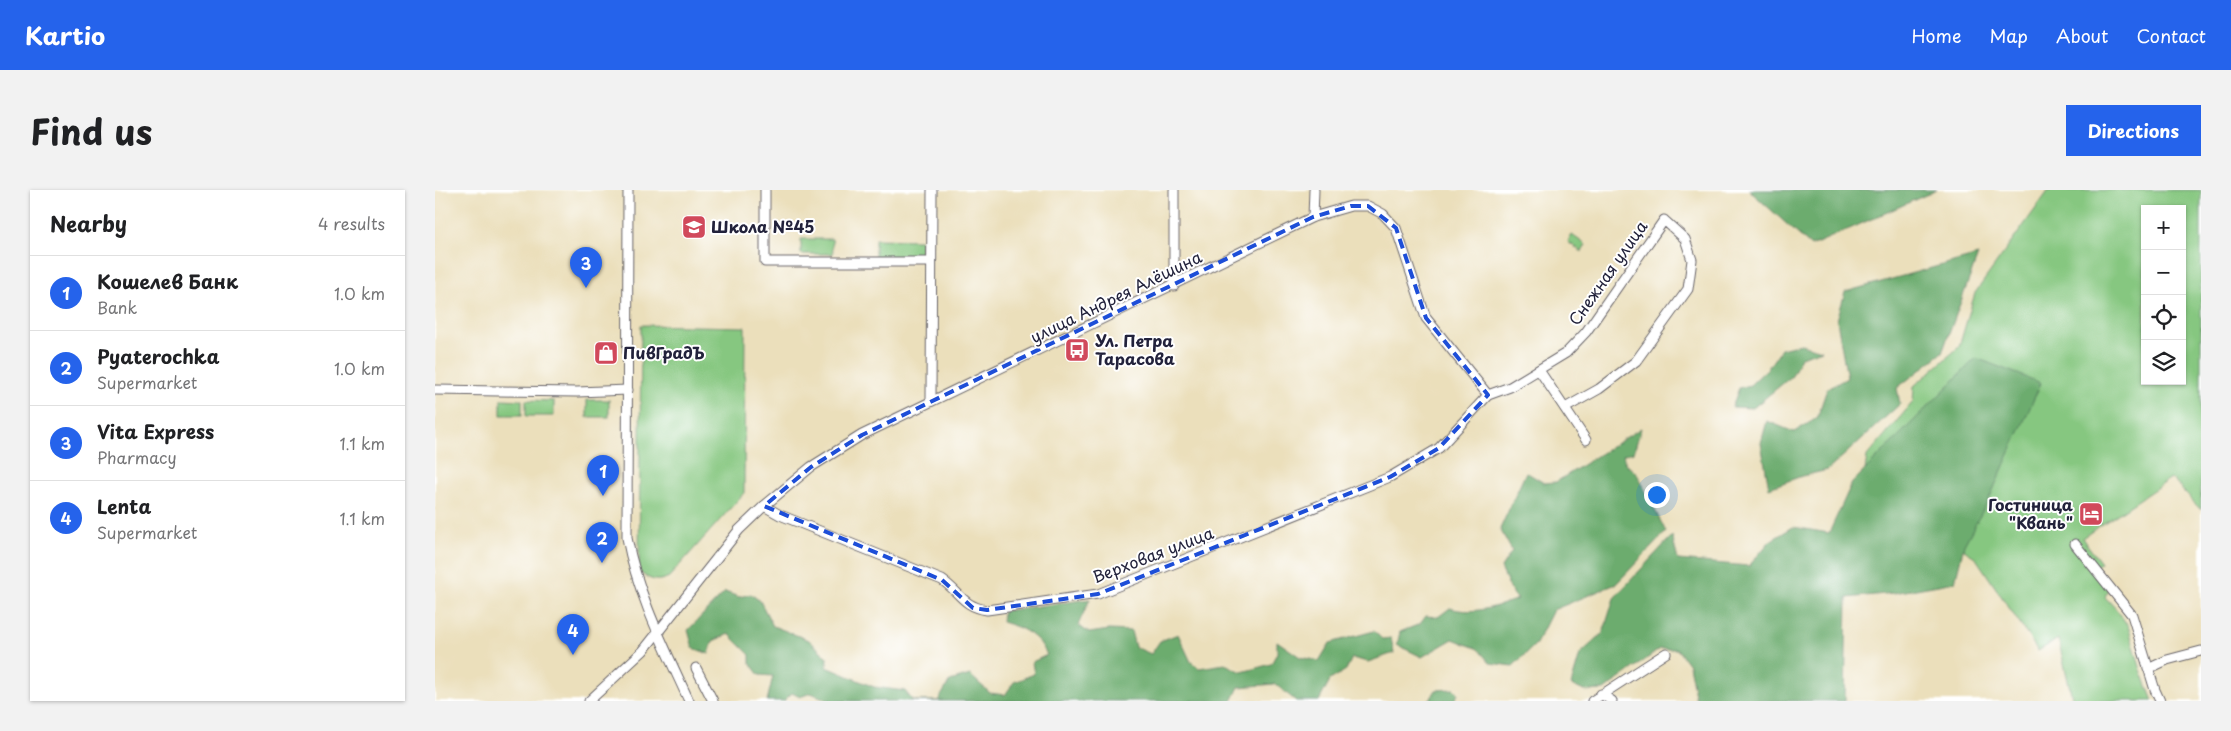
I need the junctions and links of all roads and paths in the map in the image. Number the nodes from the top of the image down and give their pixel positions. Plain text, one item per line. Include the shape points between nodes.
1 (629, 190) edge
2 (765, 190) edge
3 (932, 190) edge
4 (1174, 190) edge
5 (1314, 190) edge
6 (1313, 218) junction
7 (931, 262) junction
8 (1174, 286) junction
9 (1539, 370) junction
10 (435, 390) edge
11 (628, 390) junction
12 (1488, 395) junction
13 (931, 401) junction
14 (1565, 408) junction
15 (1586, 440) dead end
16 (764, 506) junction
17 (2075, 544) dead end
18 (659, 632) junction
19 (1666, 652) dead end
20 (2201, 652) edge
21 (696, 668) dead end
22 (2148, 669) junction
23 (1601, 694) junction
24 (589, 701) edge
25 (689, 701) edge
26 (713, 701) edge
27 (1592, 701) edge
28 (1612, 701) edge
29 (2160, 701) edge

1 - 11 street
2 - 7 street via 765,262
3 - 7 street
4 - 8 street
5 - 6 street
6 - 8 street, улица Андрея Алёшина
6 - 12 street, улица Андрея Алёшина via 1351,206 1368,206 1383,214 1396,228 1427,318
7 - 13 street
8 - 13 street, улица Андрея Алёшина
9 - 12 street, Снежная улица via 1510,387
9 - 14 street
9 - 14 street, Снежная улица via 1567,353 1586,332 1664,220 1676,230 1685,240 1692,260 1688,289 1636,361 1599,389
10 - 11 street
11 - 18 street via 627,538 633,572
12 - 16 street, Верховая улица via 1439,448 1390,478 1098,594 987,610 973,608 942,580
13 - 16 street, улица Андрея Алёшина via 862,435 818,463
14 - 15 street
16 - 18 street, улица Андрея Алёшина via 739,530
17 - 22 street via 2132,615
18 - 24 street
18 - 25 street
19 - 23 street
20 - 22 street via 2167,660
21 - 26 street
22 - 29 street
23 - 27 street
23 - 28 street

